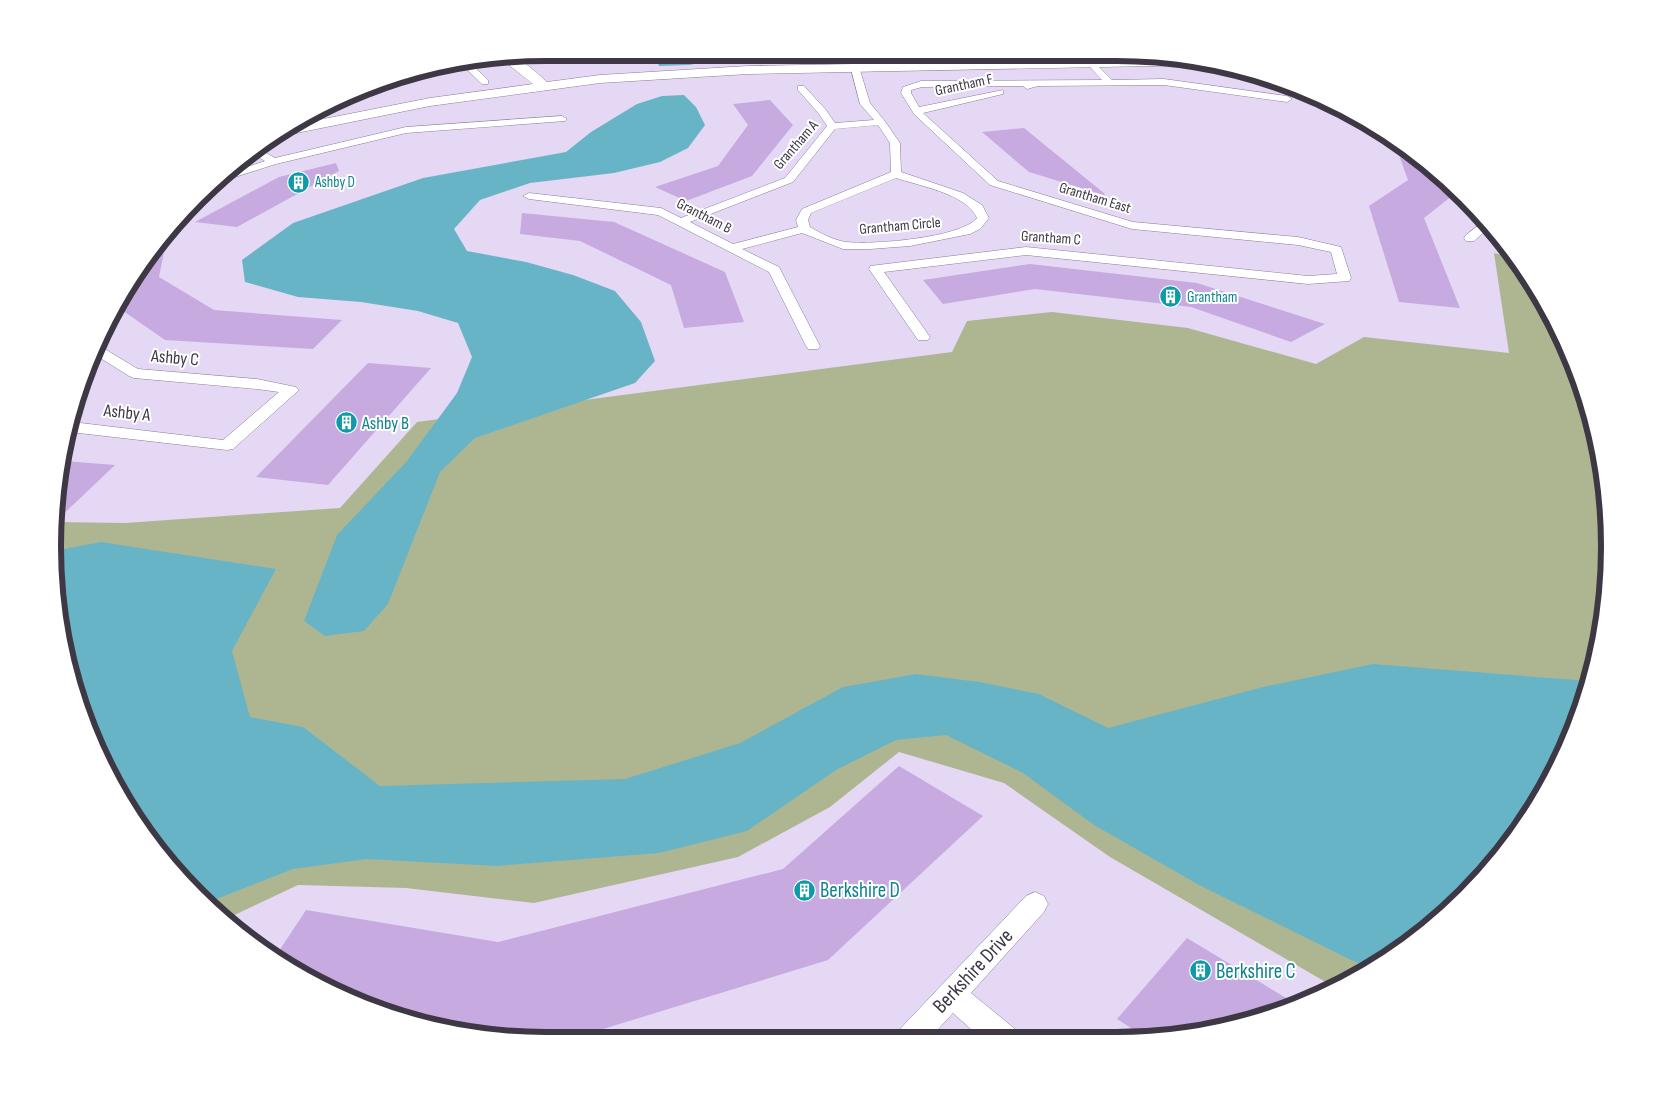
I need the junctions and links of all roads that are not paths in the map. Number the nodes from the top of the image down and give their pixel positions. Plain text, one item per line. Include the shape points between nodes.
1 (1010, 61) edge
2 (1089, 61) edge
3 (514, 62) edge
4 (853, 63) edge
5 (470, 67) edge
6 (486, 82) dead end
7 (1109, 82) junction
8 (1038, 83) junction
9 (542, 86) junction
10 (801, 88) dead end
11 (1287, 99) dead end
12 (915, 110) junction
13 (562, 119) dead end
14 (882, 122) junction
15 (832, 126) junction
16 (300, 128) edge
17 (261, 155) edge
18 (273, 162) junction
19 (237, 174) edge
20 (896, 174) junction
21 (985, 186) junction
22 (959, 195) junction
23 (529, 196) dead end
24 (680, 222) junction
25 (804, 229) junction
26 (1481, 229) edge
27 (1470, 238) dead end
28 (918, 241) junction
29 (1298, 241) joint
30 (730, 248) junction
31 (936, 262) junction
32 (923, 337) dead end
33 (813, 346) dead end
34 (102, 353) edge
35 (257, 384) joint
36 (77, 428) edge
37 (1036, 904) dead end
38 (951, 994) junction
39 (916, 1032) edge
40 (997, 1032) edge

1 - 4 street
2 - 7 lane
3 - 9 street
4 - 9 street via 600,79
4 - 14 lane via 865,104
5 - 6 lane
7 - 8 lane, Grantham F
7 - 11 lane, Grantham F via 1164,82
8 - 12 lane, Grantham F
8 - 12 lane via 920,84 906,89
9 - 16 street via 430,102
10 - 15 lane, Grantham A
12 - 21 lane, Grantham East
13 - 18 lane via 406,130
14 - 15 lane
14 - 20 lane via 895,143
15 - 24 lane, Grantham A via 788,180
17 - 18 lane
18 - 19 lane
20 - 22 lane, Grantham Circle
20 - 25 lane via 806,211 802,220
21 - 22 lane
21 - 29 lane, Grantham East via 1132,225
22 - 28 lane, Grantham Circle via 978,207 983,218 975,228
23 - 24 lane, Grantham B via 661,212
24 - 30 lane, Grantham B
25 - 28 lane, Grantham Circle via 845,245
25 - 30 lane
26 - 27 lane
28 - 31 lane
29 - 31 lane, Grantham C via 1337,250 1344,278 1308,280 1026,250
30 - 33 lane, Grantham B via 774,270
31 - 32 lane, Grantham C via 875,270
34 - 35 lane, Ashby C via 134,373
35 - 36 lane, Ashby A via 291,390 227,445
37 - 38 lane, Berkshire Drive
38 - 39 lane, Berkshire Drive
38 - 40 lane

